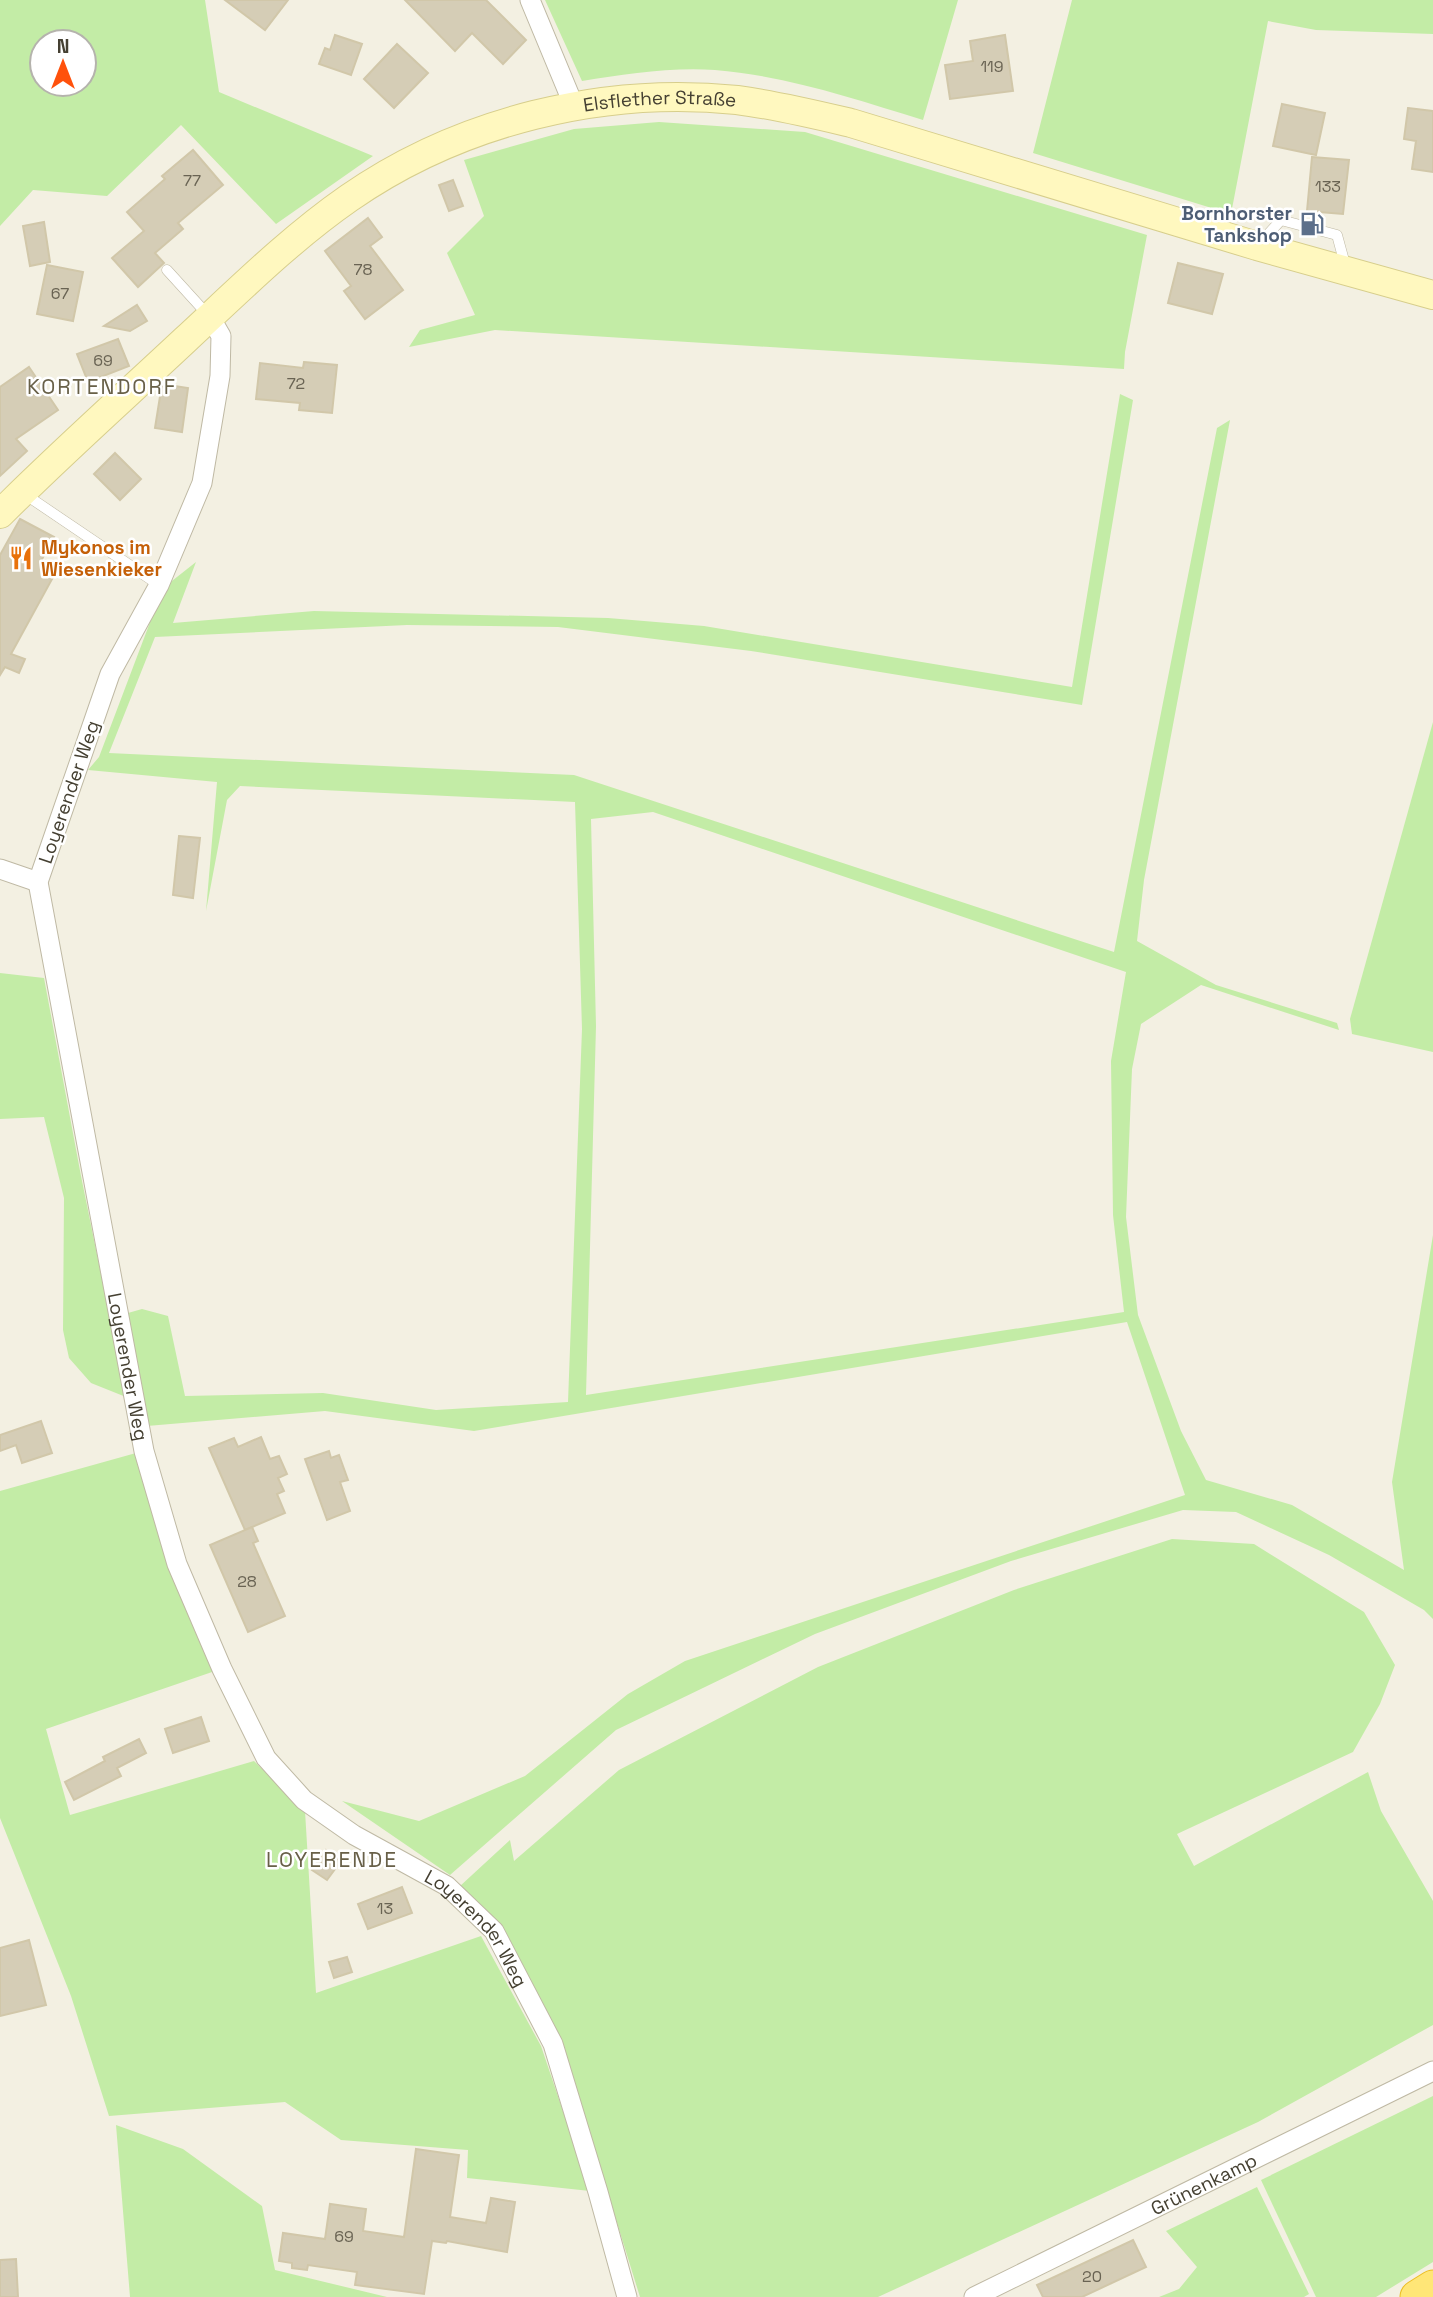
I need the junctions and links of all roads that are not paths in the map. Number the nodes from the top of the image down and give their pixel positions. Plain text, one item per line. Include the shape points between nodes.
1 (530, 0) edge
2 (574, 106) junction
3 (167, 271) dead end
4 (1433, 295) edge
5 (210, 317) junction
6 (22, 492) junction
7 (0, 514) edge
8 (159, 585) junction
9 (0, 869) edge
10 (38, 882) junction
11 (1433, 2071) edge
12 (1433, 2287) edge
13 (627, 2297) edge
14 (974, 2297) edge
15 (1418, 2297) edge

1 - 2 street
2 - 4 main road, Elsflether Straße via 623,99 699,98 801,111
2 - 5 main road, Elsflether Straße via 461,138 414,159 311,227
3 - 5 lane
5 - 6 main road, Elsflether Straße
5 - 8 street, Loyerender Weg via 221,336 220,376 202,483
6 - 7 main road, Elsflether Straße
6 - 8 lane
8 - 10 street, Loyerender Weg via 110,674
9 - 10 street
10 - 13 street, Loyerender Weg via 144,1451 177,1564 266,1758 304,1800 354,1835 447,1886 494,1931 553,2044
11 - 14 street, Grünenkamp
12 - 15 highway

